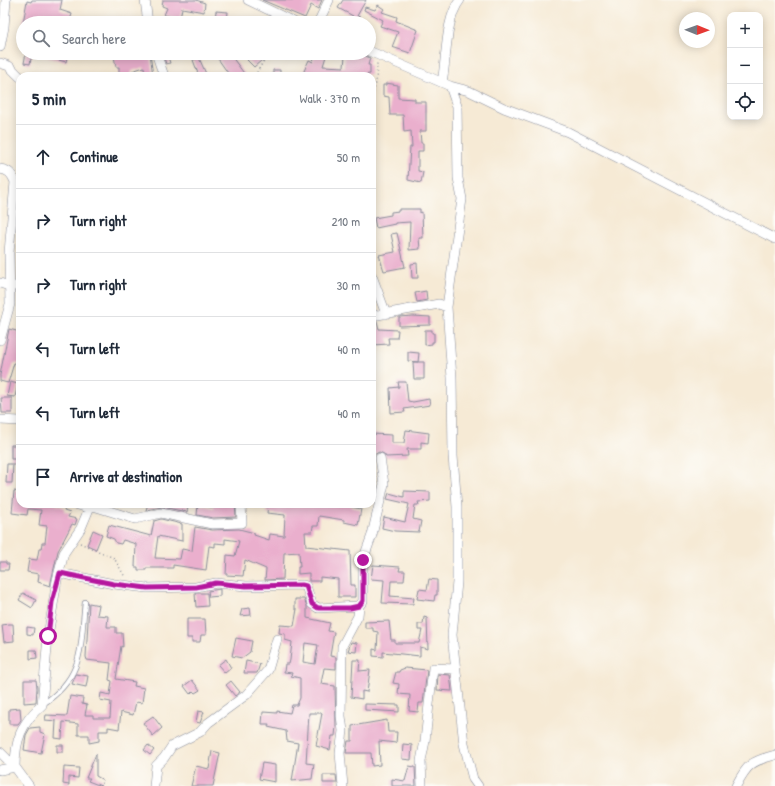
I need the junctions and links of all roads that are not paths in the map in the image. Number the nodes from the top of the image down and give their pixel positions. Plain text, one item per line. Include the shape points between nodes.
1 (6, 0) edge
2 (145, 0) edge
3 (248, 0) edge
4 (329, 0) edge
5 (460, 0) edge
6 (260, 2) edge
7 (147, 16) edge
8 (284, 16) edge
9 (321, 16) edge
10 (0, 47) edge
11 (376, 54) edge
12 (158, 60) edge
13 (0, 63) edge
14 (163, 72) edge
15 (16, 73) edge
16 (446, 84) junction
17 (0, 169) edge
18 (775, 239) edge
19 (4, 284) edge
20 (16, 286) edge
21 (376, 287) edge
22 (447, 308) junction
23 (386, 314) junction
24 (376, 315) edge
25 (0, 340) edge
26 (0, 420) edge
27 (16, 421) edge
28 (380, 458) dead end
29 (89, 508) edge
30 (100, 508) edge
31 (241, 508) edge
32 (60, 573) junction
33 (85, 602) dead end
34 (359, 606) junction
35 (277, 639) dead end
36 (455, 669) junction
37 (42, 705) junction
38 (0, 752) edge
39 (775, 755) edge
40 (15, 768) junction
41 (0, 770) edge
42 (29, 786) edge
43 (154, 786) edge
44 (343, 786) edge
45 (422, 786) edge
46 (478, 786) edge
47 (736, 786) edge

1 - 10 street
2 - 7 street
3 - 6 street
4 - 9 street
5 - 16 street via 450,26
6 - 8 street
11 - 16 street
12 - 14 street
13 - 15 street via 9,66
16 - 18 street via 568,132
16 - 22 street via 457,106 458,178 462,199
17 - 19 street via 12,175 15,182
19 - 20 street
19 - 25 street via 10,304
21 - 23 street
22 - 23 street via 439,304
22 - 36 street via 457,507 457,582 452,636
23 - 24 street
26 - 27 street
28 - 34 street via 384,484 372,535 363,560 363,601
29 - 32 street via 74,540 64,553
30 - 31 street via 135,519 161,513 212,524 242,523
32 - 34 street via 114,584 161,588 196,587 216,583 246,586 302,585 306,586 312,604 318,608
32 - 37 street via 52,602
33 - 37 lane via 77,665 67,685
34 - 44 street via 358,616 342,646 343,731 340,753
35 - 43 street via 268,670 258,682 246,695 208,722 200,732 172,746 156,766
36 - 45 street via 433,668 421,761
36 - 46 street via 464,744 473,778
37 - 40 street via 28,717 19,737 15,752
38 - 40 street
39 - 47 street via 751,763
40 - 41 street
40 - 42 street

